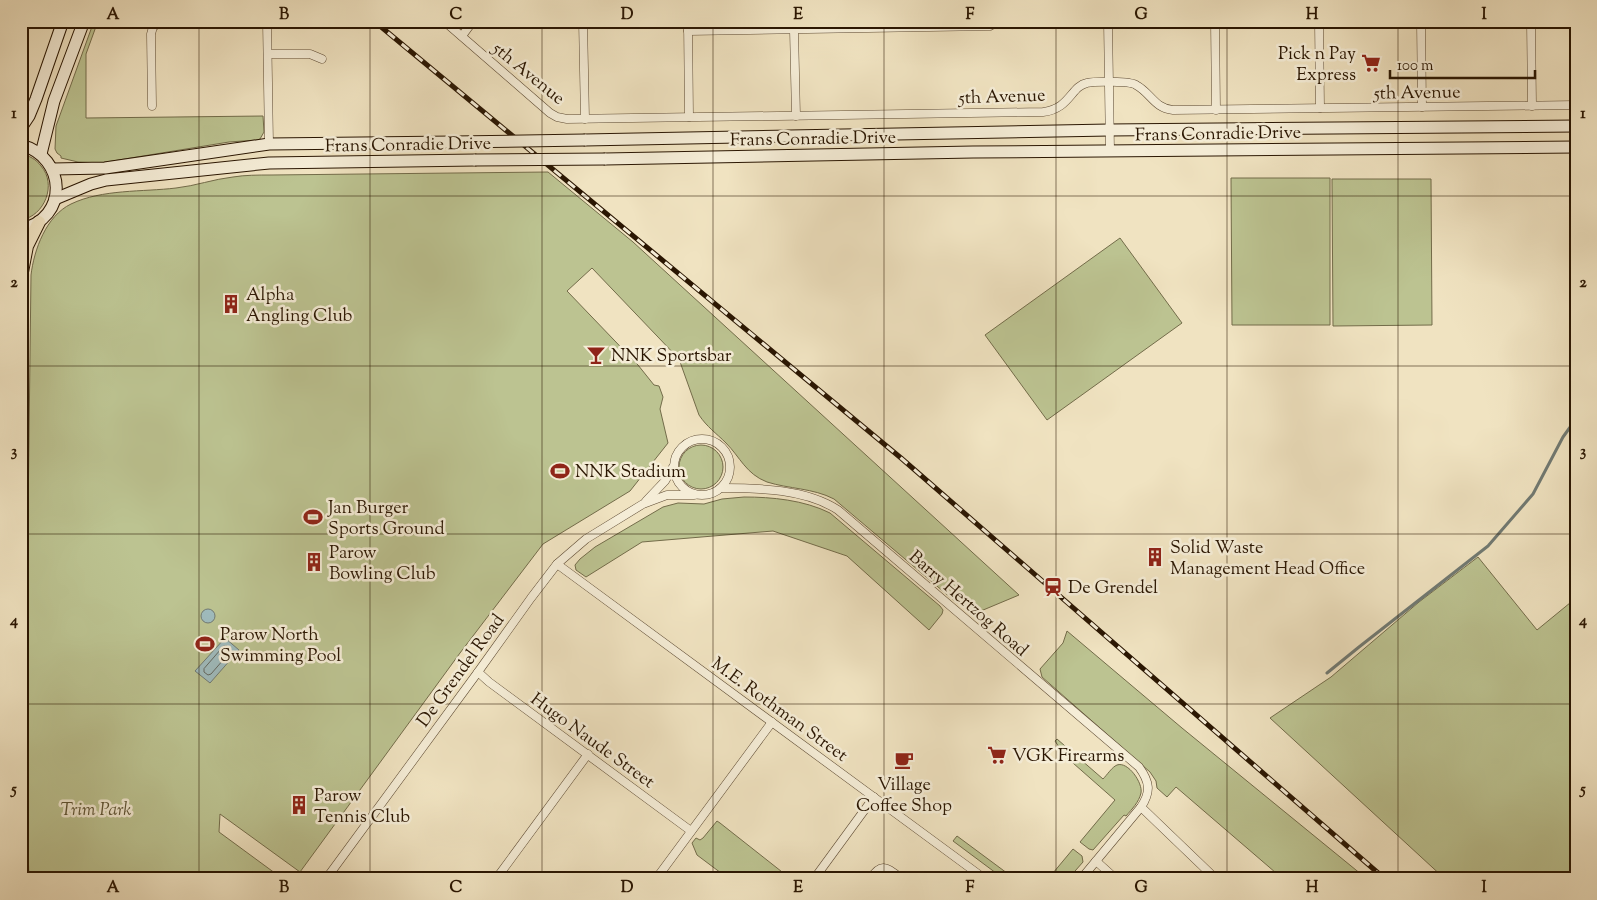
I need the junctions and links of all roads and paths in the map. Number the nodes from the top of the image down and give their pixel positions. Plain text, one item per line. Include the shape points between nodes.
1 (63, 21) edge
2 (84, 21) edge
3 (228, 21) edge
4 (267, 21) edge
5 (444, 21) edge
6 (473, 21) edge
7 (583, 21) edge
8 (688, 21) edge
9 (1000, 21) edge
10 (1108, 21) edge
11 (1214, 21) edge
12 (1319, 21) edge
13 (1422, 21) edge
14 (1531, 21) edge
15 (688, 30) junction
16 (794, 30) junction
17 (462, 36) junction
18 (268, 54) junction
19 (322, 59) dead end
20 (1109, 83) junction
21 (1576, 105) edge
22 (152, 106) dead end
23 (1532, 106) junction
24 (1422, 107) junction
25 (1320, 108) junction
26 (1216, 110) junction
27 (796, 116) junction
28 (689, 117) junction
29 (585, 119) junction
30 (1576, 126) edge
31 (21, 128) edge
32 (1109, 130) junction
33 (269, 144) junction
34 (21, 146) edge
35 (1576, 147) edge
36 (1110, 151) junction
37 (41, 154) junction
38 (52, 169) junction
39 (55, 199) junction
40 (39, 222) junction
41 (21, 229) edge
42 (21, 332) edge
43 (673, 467) junction
44 (722, 488) junction
45 (694, 495) junction
46 (643, 504) junction
47 (557, 564) junction
48 (478, 672) junction
49 (772, 722) junction
50 (588, 754) junction
51 (874, 797) junction
52 (1141, 807) junction
53 (691, 831) junction
54 (1096, 861) junction
55 (326, 879) edge
56 (496, 879) edge
57 (656, 879) edge
58 (814, 879) edge
59 (870, 879) edge
60 (902, 879) edge
61 (985, 879) edge
62 (1081, 879) edge
63 (1116, 879) edge
64 (1216, 879) edge

1 - 31 main road via 36,100
2 - 37 main road via 54,101
3 - 22 street via 160,22 153,27
4 - 18 street
5 - 17 street, 5th Avenue
6 - 17 street
7 - 29 street
8 - 15 street
9 - 16 street via 990,26
10 - 20 street
11 - 26 street
12 - 25 street
13 - 24 street
14 - 23 street
15 - 16 street
15 - 28 street
16 - 27 street
17 - 29 street, 5th Avenue via 550,113 562,118
18 - 19 street via 310,54
18 - 33 street
20 - 26 street, 5th Avenue via 1136,84 1166,110
20 - 27 street, 5th Avenue via 1083,84 1062,106 1043,112
20 - 32 street
21 - 23 street, 5th Avenue
23 - 24 street, 5th Avenue
24 - 25 street, 5th Avenue
25 - 26 street, 5th Avenue
27 - 28 street, 5th Avenue
28 - 29 street, 5th Avenue
30 - 32 main road, Frans Conradie Drive
32 - 33 main road, Frans Conradie Drive, bridge
32 - 36 street
33 - 38 main road, Frans Conradie Drive via 105,168
34 - 37 main road
35 - 36 main road, Frans Conradie Drive
36 - 39 main road, Frans Conradie Drive, bridge via 269,163 106,180
37 - 38 main road
38 - 39 main road via 57,186
39 - 40 main road
40 - 41 main road
40 - 42 main road via 27,246 22,272
43 - 44 street via 677,452 689,441 698,438 715,441 727,454 730,463 730,472
43 - 45 street via 679,484
43 - 46 street, De Grendel Road via 665,481
44 - 45 street via 714,493
44 - 52 street, Barry Hertzog Road via 766,489 813,498 845,514 1139,767 1148,788
45 - 46 street, De Grendel Road via 667,495
46 - 47 street, De Grendel Road via 586,539
47 - 48 street, De Grendel Road
47 - 49 street, M.E. Rothman Street
48 - 50 street, Hugo Naude Street
48 - 55 street, De Grendel Road
49 - 51 street, M.E. Rothman Street
49 - 53 street
50 - 53 street, Hugo Naude Street
50 - 56 street
51 - 58 street
51 - 61 street, M.E. Rothman Street
52 - 54 street
52 - 64 street
53 - 57 street
54 - 62 street
54 - 63 street
59 - 60 street via 876,870 882,868

